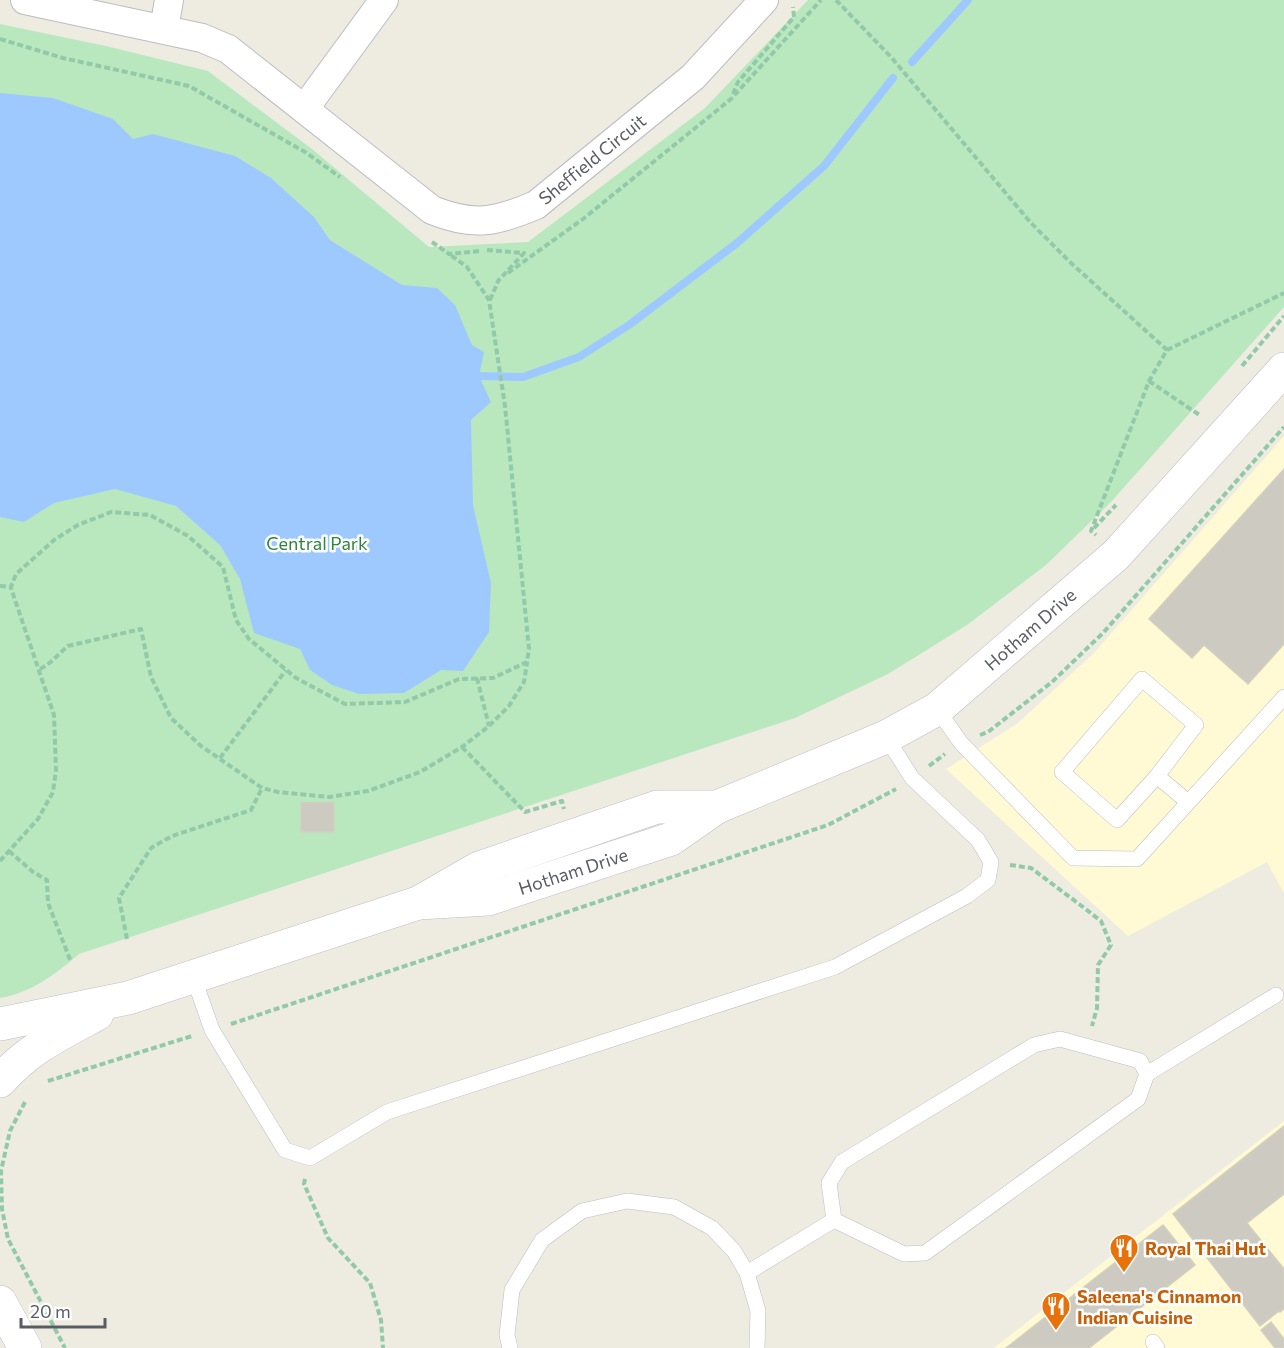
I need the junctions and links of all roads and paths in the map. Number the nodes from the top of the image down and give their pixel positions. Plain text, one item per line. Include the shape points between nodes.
1 (25, 0) edge
2 (170, 0) edge
3 (384, 0) edge
4 (764, 0) edge
5 (792, 0) edge
6 (821, 0) edge
7 (836, 0) edge
8 (164, 29) junction
9 (0, 39) edge
10 (731, 99) junction
11 (306, 108) junction
12 (343, 179) dead end
13 (430, 240) dead end
14 (449, 254) junction
15 (499, 280) junction
16 (1284, 293) edge
17 (489, 300) junction
18 (1284, 316) edge
19 (1167, 350) junction
20 (1284, 369) edge
21 (1238, 371) dead end
22 (1149, 381) junction
23 (1207, 406) dead end
24 (1199, 415) junction
25 (1226, 433) junction
26 (1116, 555) junction
27 (0, 586) edge
28 (11, 588) junction
29 (527, 662) junction
30 (40, 669) junction
31 (286, 670) junction
32 (477, 678) junction
33 (1284, 697) edge
34 (937, 709) junction
35 (489, 726) junction
36 (886, 737) junction
37 (462, 747) junction
38 (220, 758) junction
39 (1157, 776) junction
40 (262, 788) junction
41 (514, 801) dead end
42 (1188, 802) junction
43 (9, 851) junction
44 (0, 861) edge
45 (991, 862) junction
46 (127, 939) dead end
47 (71, 962) dead end
48 (193, 976) junction
49 (1276, 995) dead end
50 (128, 998) junction
51 (0, 1024) edge
52 (1087, 1047) junction
53 (1146, 1074) junction
54 (0, 1081) edge
55 (310, 1158) junction
56 (834, 1220) junction
57 (747, 1273) junction
58 (0, 1302) edge
59 (25, 1348) edge
60 (383, 1348) edge
61 (510, 1348) edge
62 (757, 1348) edge

1 - 8 street, Sheffield Circuit
2 - 8 street
3 - 11 street
4 - 11 street, Sheffield Circuit via 693,77 536,205 509,216 480,222 453,219 432,210
5 - 10 path via 794,17 738,82
6 - 10 path
7 - 19 path via 891,57 1031,223
8 - 11 street, Sheffield Circuit via 228,49
9 - 12 path via 63,58 189,86 305,152
10 - 15 path via 583,219
13 - 14 path
14 - 15 path via 486,250 524,253
14 - 17 path via 467,267
15 - 17 path
16 - 19 path
17 - 29 path via 505,406 529,649
18 - 21 path
19 - 22 path
20 - 25 street, Hotham Drive
22 - 24 path
22 - 26 path via 1091,531
23 - 24 path
24 - 25 path
25 - 26 street, Hotham Drive
26 - 34 street, Hotham Drive
27 - 28 path
28 - 30 path
28 - 31 path via 16,574 54,540 78,525 111,512 150,515 188,536 223,567 236,620 249,639
29 - 32 path via 493,678
29 - 35 path via 524,682 509,706
30 - 38 path via 68,646 141,629 151,677 171,718
30 - 43 path via 54,716 53,792 38,819
31 - 32 path via 345,704 405,702 459,679
31 - 38 path
32 - 35 path
33 - 42 lane
34 - 36 street, Hotham Drive
34 - 42 lane via 961,743 1073,858 1137,859
35 - 37 path
36 - 45 lane via 912,778 978,840
36 - 48 street, Hotham Drive via 717,807 657,807 479,868 418,903
37 - 40 path via 420,772 368,791 329,797
37 - 41 path
38 - 40 path
39 - 39 lane via 1117,820 1062,772 1142,679 1196,725
39 - 42 lane
40 - 46 path via 251,810 172,836 151,848 119,898
43 - 44 path
43 - 47 path via 47,880 48,903
45 - 52 path via 1031,868 1101,921 1111,945 1098,965 1097,1008
45 - 55 lane via 988,880 967,896 835,967 387,1112
48 - 50 street, Hotham Drive
48 - 55 lane via 212,1030 285,1150
49 - 53 lane
50 - 51 street, Hotham Drive
50 - 54 street, Hotham Drive via 39,1046
52 - 53 lane via 1140,1061
52 - 56 lane via 1060,1040 1034,1045 842,1162 829,1183
53 - 56 lane via 1137,1099 925,1253 904,1254
55 - 60 path via 304,1184 328,1238 370,1283 381,1320
56 - 57 lane
57 - 61 lane via 734,1251 712,1228 674,1207 627,1201 582,1211 542,1240 512,1290 507,1335
57 - 62 lane via 758,1311
58 - 59 street

